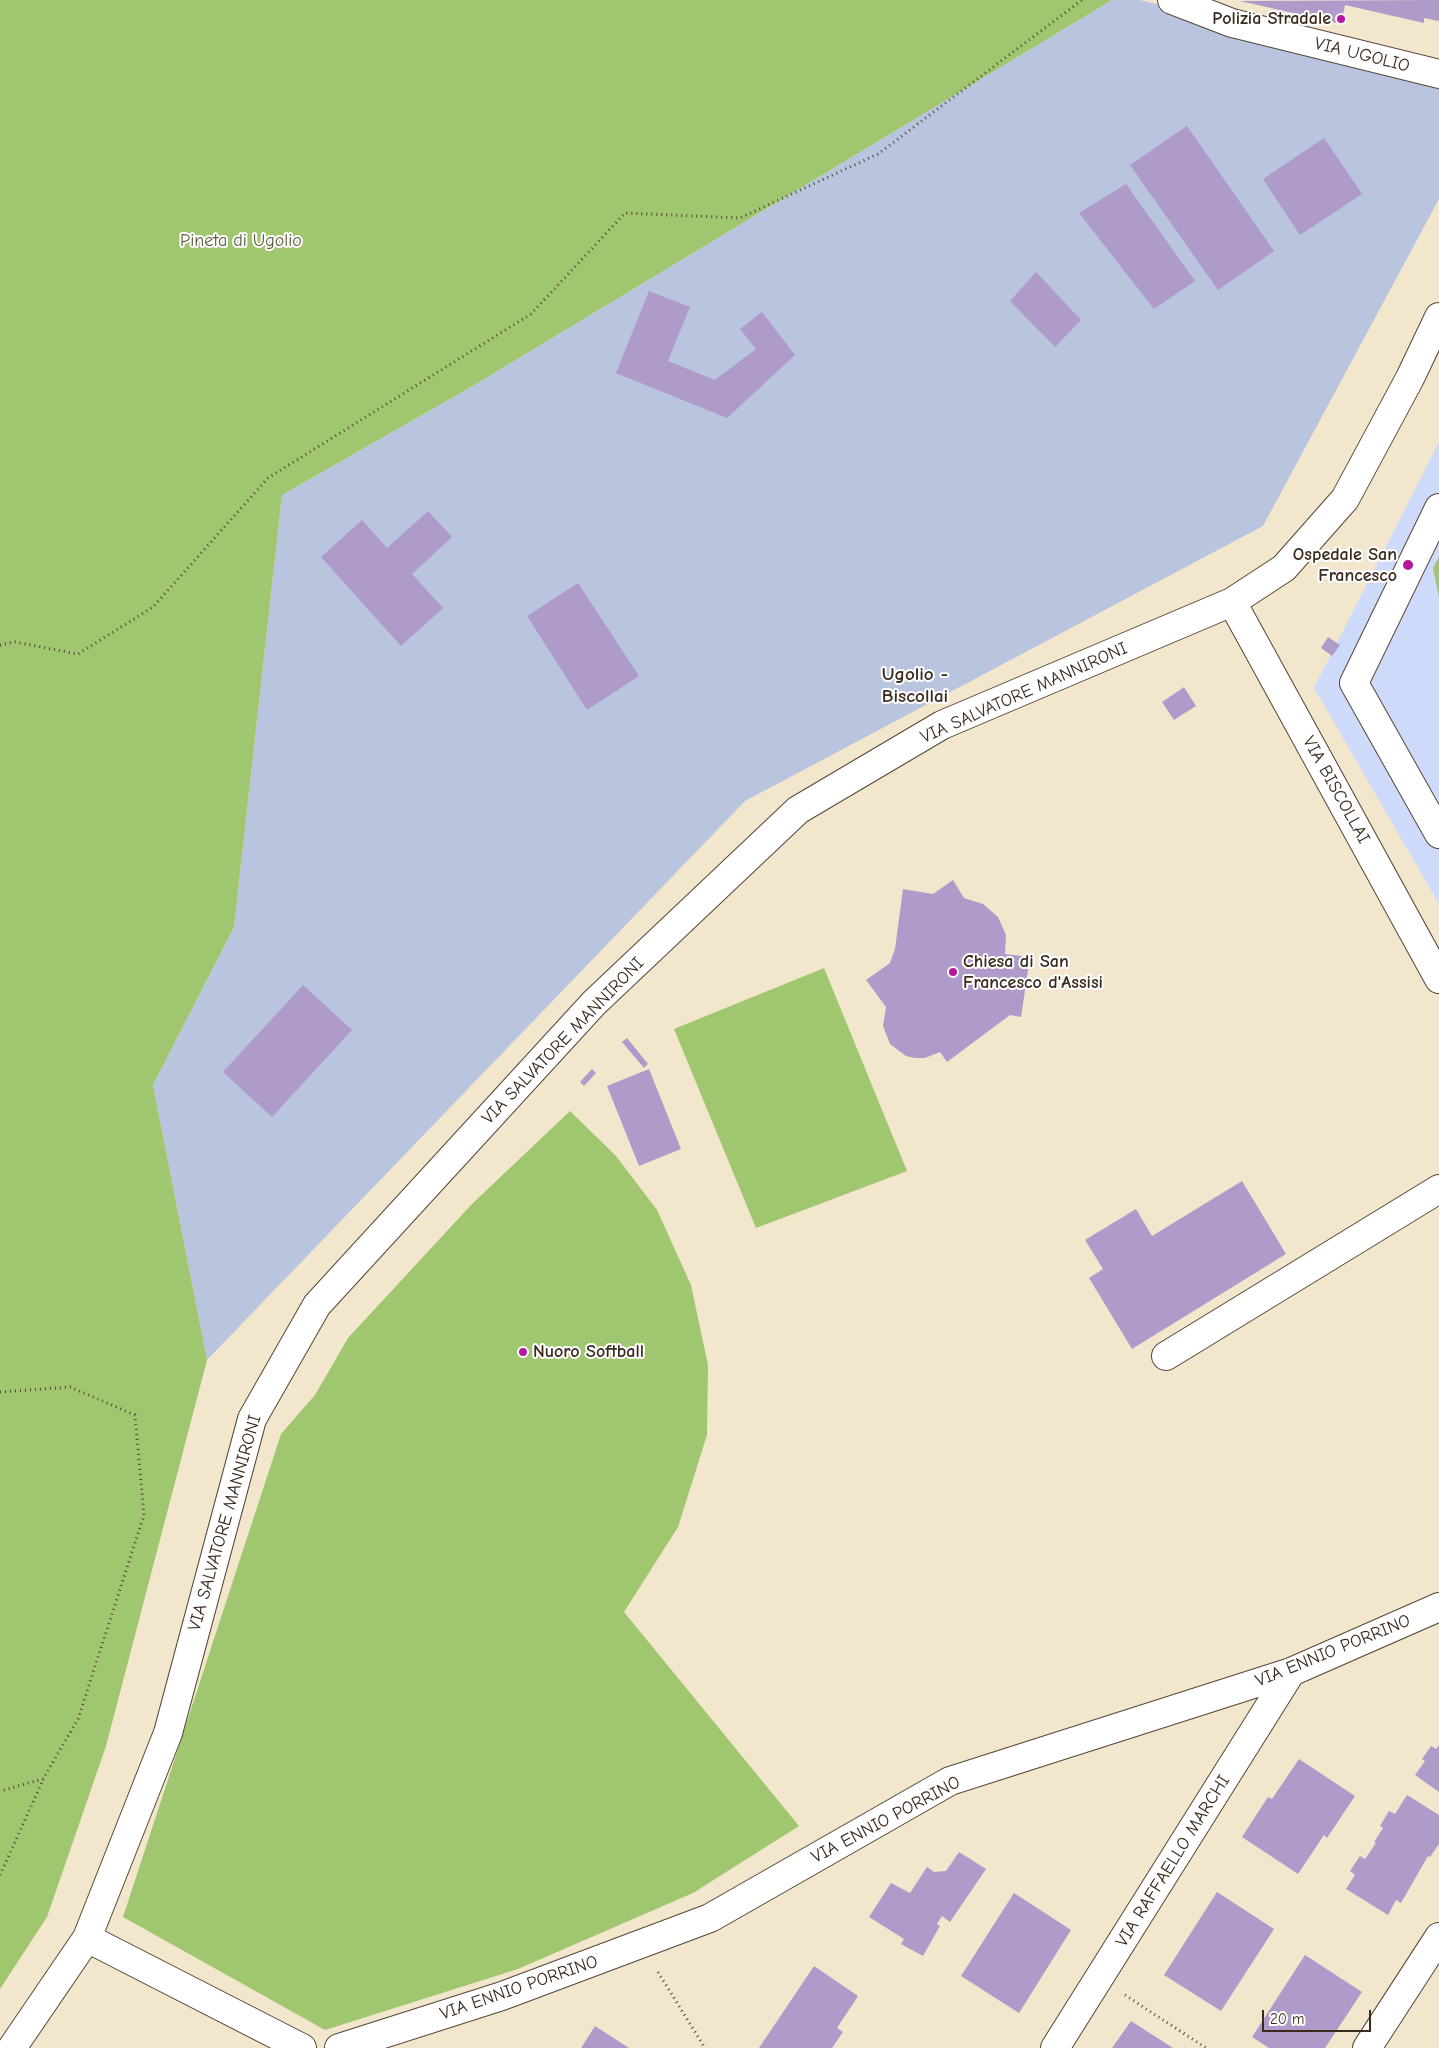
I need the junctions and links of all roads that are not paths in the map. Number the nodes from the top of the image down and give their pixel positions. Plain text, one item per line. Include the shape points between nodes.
1 (1172, 0) edge
2 (1439, 74) edge
3 (1439, 317) edge
4 (1439, 508) edge
5 (1232, 602) junction
6 (1439, 834) edge
7 (1439, 979) edge
8 (1439, 1189) edge
9 (1166, 1356) dead end
10 (1439, 1607) edge
11 (1291, 1672) junction
12 (1439, 1937) edge
13 (87, 1938) junction
14 (12, 2048) edge
15 (302, 2048) edge
16 (339, 2048) edge
17 (1055, 2048) edge
18 (1367, 2048) edge

1 - 2 street, VIA UGOLIO via 1232,23
3 - 5 street, VIA SALVATORE MANNIRONI via 1345,499 1284,568
4 - 6 street via 1354,683
5 - 7 street, VIA BISCOLLAI
5 - 13 street, VIA SALVATORE MANNIRONI via 942,725 798,810 594,1002 317,1305 252,1419 168,1733
8 - 9 street
10 - 11 street, VIA ENNIO PORRINO
11 - 16 street, VIA ENNIO PORRINO via 950,1781 710,1918 502,1996
11 - 17 street, VIA RAFFAELLO MARCHI
12 - 18 street
13 - 14 street, VIA SALVATORE MANNIRONI
13 - 15 street

